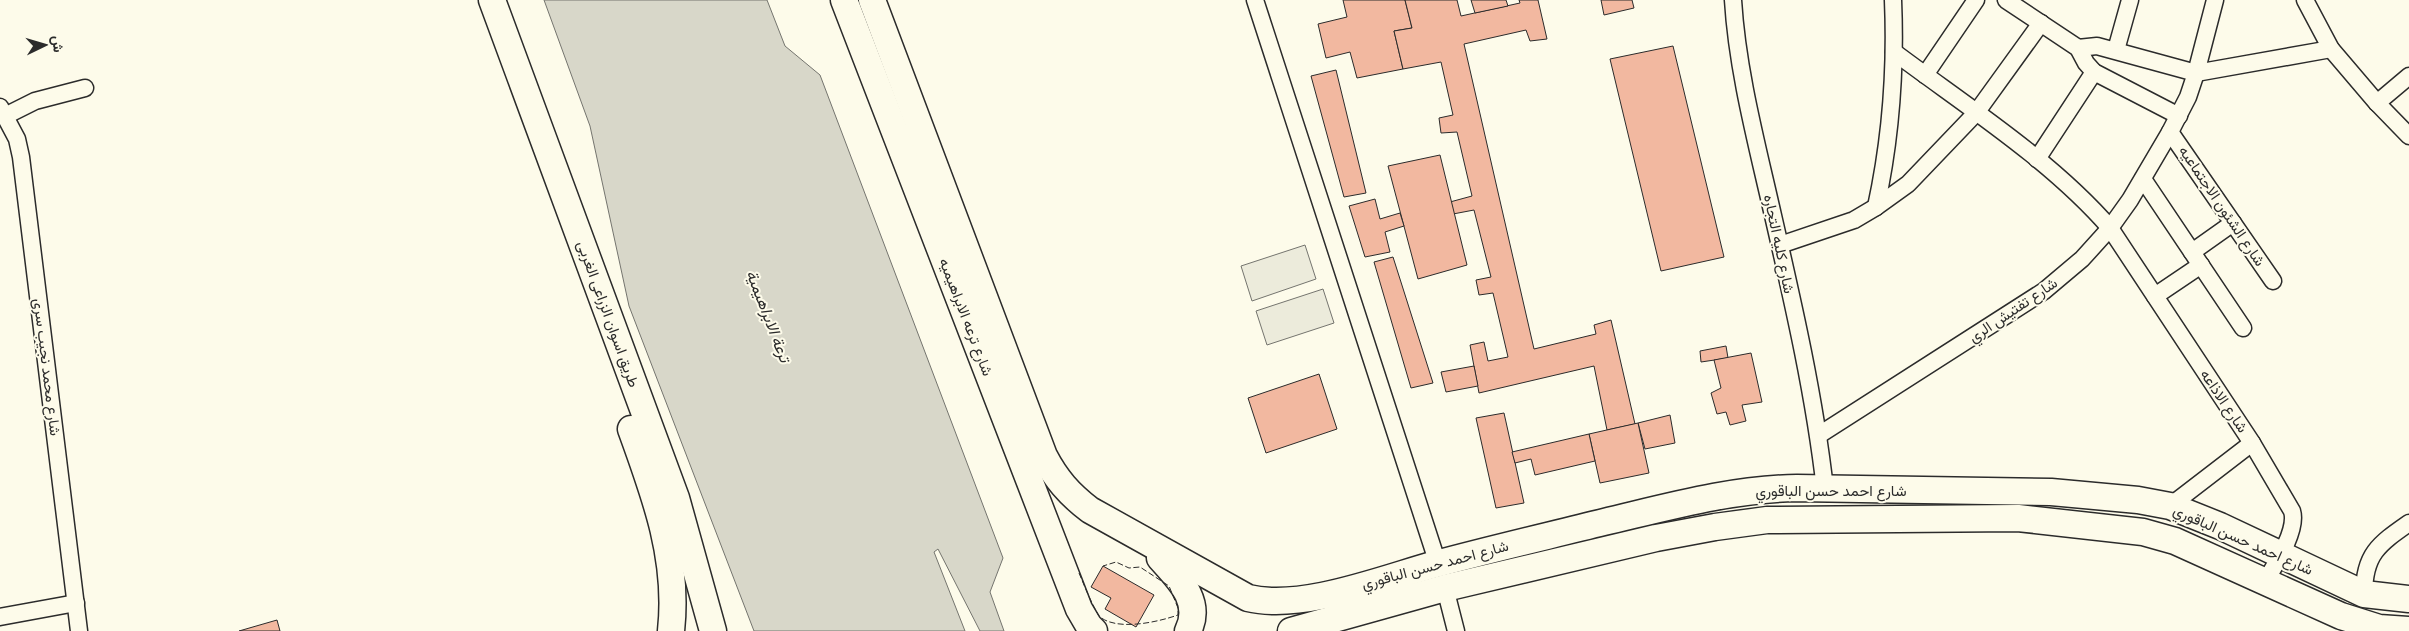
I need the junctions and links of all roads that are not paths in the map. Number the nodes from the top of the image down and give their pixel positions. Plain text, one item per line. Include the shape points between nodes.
1 (476, 0) edge
2 (492, 0) edge
3 (844, 0) edge
4 (872, 0) edge
5 (1255, 0) edge
6 (1733, 0) edge
7 (1892, 0) edge
8 (1976, 0) edge
9 (2006, 0) edge
10 (2130, 0) edge
11 (2215, 0) edge
12 (2305, 0) edge
13 (2040, 23) junction
14 (2078, 48) junction
15 (2332, 48) junction
16 (2116, 50) junction
17 (1894, 52) junction
18 (2094, 72) junction
19 (2196, 73) junction
20 (1925, 75) junction
21 (2409, 76) edge
22 (85, 88) dead end
23 (2378, 103) junction
24 (1976, 113) junction
25 (2179, 116) junction
26 (4, 120) edge
27 (2170, 132) junction
28 (2409, 136) edge
29 (2037, 159) junction
30 (2143, 179) junction
31 (936, 204) junction
32 (1876, 207) junction
33 (2233, 223) junction
34 (2110, 228) junction
35 (1780, 245) junction
36 (2196, 259) junction
37 (2273, 281) dead end
38 (2155, 296) junction
39 (2243, 328) dead end
40 (1819, 435) junction
41 (2252, 443) junction
42 (1766, 488) junction
43 (1825, 489) junction
44 (2170, 506) junction
45 (1767, 520) junction
46 (2409, 523) edge
47 (1142, 540) junction
48 (2280, 555) junction
49 (1438, 564) junction
50 (2265, 582) junction
51 (1445, 588) junction
52 (2364, 594) junction
53 (2409, 599) edge
54 (76, 603) junction
55 (0, 617) edge
56 (2357, 622) junction
57 (2409, 630) edge
58 (79, 631) edge
59 (671, 631) edge
60 (713, 631) edge
61 (1094, 631) edge
62 (1188, 631) edge
63 (1291, 631) edge
64 (1456, 631) edge

1 - 59 main road, طريق اسوان الزراعى الغربى via 659,507 672,563
2 - 60 main road, طريق اسوان الزراعى الغربى via 676,498
3 - 31 main road, شارع ترعه الابراهيميه
4 - 31 main road, شارع ترعه الابراهيميه
5 - 49 street
6 - 35 street, شارع كليه التجاره via 1756,143
7 - 17 street
8 - 20 street
9 - 13 street
10 - 16 street
11 - 19 street, شارع تفتيش الري
12 - 15 street
13 - 14 street
13 - 24 street
14 - 16 street via 2097,46
14 - 18 street
15 - 19 street
15 - 23 street
16 - 19 street
17 - 20 street, شارع الاذاعه
17 - 32 street via 1890,130
18 - 25 street
18 - 29 street
19 - 25 street, شارع تفتيش الري
20 - 24 street, شارع الاذاعه
21 - 23 street
22 - 26 street via 35,101
23 - 28 street
24 - 29 street, شارع الاذاعه
24 - 32 street via 1908,184
25 - 27 street, شارع تفتيش الري
26 - 54 street, شارع محمد نجيب سرى via 17,138 21,157
27 - 30 street, شارع تفتيش الري
27 - 33 street, شارع الشئون الاجتماعيه
29 - 34 street, شارع الاذاعه via 2091,206
30 - 34 street, شارع تفتيش الري
30 - 36 street
31 - 47 main road, شارع ترعه الابراهيميه via 1055,478 1070,496
31 - 61 main road, شارع ترعه الابراهيميه via 1079,609
32 - 35 street via 1824,231
33 - 36 street
33 - 37 street, شارع الشئون الاجتماعيه
34 - 38 street, شارع الاذاعه
34 - 40 street, شارع تفتيش الري via 2082,259 2044,291
35 - 40 street, شارع كليه التجاره
36 - 38 street
36 - 39 street
38 - 41 street, شارع الاذاعه
40 - 43 street, شارع كليه التجاره
41 - 44 street
41 - 48 street, شارع الاذاعه via 2293,515 2293,524
42 - 43 main road, شارع احمد حسن الباقوري
42 - 45 main road
42 - 49 main road, شارع احمد حسن الباقوري via 1692,500
43 - 44 main road, شارع احمد حسن الباقوري via 2051,492
44 - 48 main road, شارع احمد حسن الباقوري
45 - 50 main road, شارع احمد حسن الباقوري via 2018,518 2081,524 2143,532 2175,541
45 - 51 main road, شارع احمد حسن الباقوري via 1656,538
46 - 52 street via 2380,543 2372,555 2366,567
47 - 49 main road, شارع احمد حسن الباقوري via 1232,590 1266,602 1311,598
47 - 62 main road via 1182,582 1190,595 1192,610
48 - 50 street, شارع الاذاعه
48 - 52 main road, شارع احمد حسن الباقوري
50 - 56 main road, شارع احمد حسن الباقوري
51 - 63 main road, شارع احمد حسن الباقوري
51 - 64 street
52 - 53 main road, شارع احمد حسن الباقوري
52 - 56 main road
54 - 55 street
54 - 58 street, شارع محمد نجيب سرى
56 - 57 main road, شارع احمد حسن الباقوري via 2379,628

